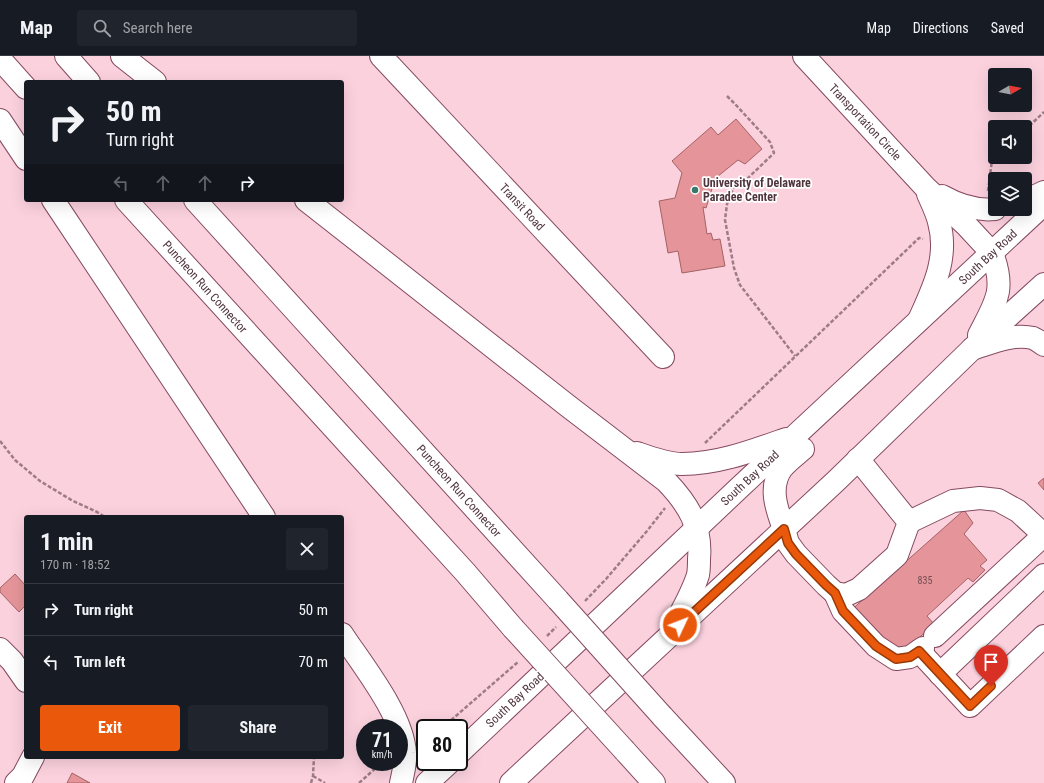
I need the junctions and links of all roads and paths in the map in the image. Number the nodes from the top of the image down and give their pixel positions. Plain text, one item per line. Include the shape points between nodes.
1 (66, 56) edge
2 (122, 56) edge
3 (381, 56) edge
4 (804, 56) edge
5 (0, 59) edge
6 (87, 80) edge
7 (152, 80) edge
8 (24, 86) edge
9 (727, 96) dead end
10 (1044, 112) edge
11 (0, 120) edge
12 (1032, 123) edge
13 (24, 156) edge
14 (925, 187) junction
15 (1044, 192) edge
16 (1032, 198) edge
17 (54, 202) edge
18 (128, 202) edge
19 (197, 202) edge
20 (309, 202) edge
21 (988, 204) edge
22 (1044, 204) edge
23 (992, 253) junction
24 (1044, 284) edge
25 (918, 322) junction
26 (1044, 344) edge
27 (972, 349) junction
28 (795, 356) dead end
29 (663, 357) dead end
30 (842, 392) junction
31 (795, 436) junction
32 (0, 441) edge
33 (621, 446) junction
34 (858, 459) junction
35 (102, 515) edge
36 (263, 515) edge
37 (908, 522) junction
38 (698, 528) junction
39 (784, 529) junction
40 (1044, 535) edge
41 (1044, 575) edge
42 (835, 593) junction
43 (670, 635) junction
44 (1044, 636) edge
45 (344, 637) edge
46 (926, 645) junction
47 (0, 649) edge
48 (940, 674) junction
49 (24, 678) edge
50 (468, 745) edge
51 (32, 759) edge
52 (314, 759) edge
53 (373, 771) edge
54 (441, 771) edge
55 (313, 776) junction
56 (16, 783) edge
57 (311, 783) edge
58 (325, 783) edge
59 (360, 783) edge
60 (401, 783) edge
61 (428, 783) edge
62 (511, 783) edge
63 (654, 783) edge
64 (724, 783) edge

1 - 6 main road
2 - 7 main road
3 - 29 main road, Transit Road
4 - 14 main road, Transportation Circle
5 - 8 main road
9 - 28 path via 770,142 774,153 747,179 735,184 726,204 725,220 734,268 740,285
10 - 12 path
11 - 13 main road
14 - 21 main road, Transportation Circle via 959,204 982,209
14 - 23 main road, Transportation Circle
14 - 25 main road, Transportation Circle via 939,222 942,253 937,280
15 - 16 main road
17 - 36 main road
18 - 63 main road, Puncheon Run Connector, bridge
19 - 64 main road, Puncheon Run Connector, bridge
20 - 33 main road
22 - 23 main road, South Bay Road
23 - 25 main road, South Bay Road
23 - 27 main road via 997,266 998,292 995,306
24 - 27 main road
25 - 30 main road, South Bay Road
26 - 27 main road via 1020,336
27 - 34 main road
30 - 31 main road, South Bay Road
30 - 39 main road via 836,417 782,468 777,476 775,500
31 - 33 main road via 729,458 681,464 650,458
31 - 38 main road, South Bay Road
32 - 35 path via 15,460 40,481
33 - 38 main road via 666,480 677,492
34 - 37 main road
34 - 39 main road
37 - 40 main road via 953,501 980,498 998,500 1018,511
37 - 42 main road via 897,555 859,589 846,595
38 - 43 main road via 698,574
38 - 50 main road, South Bay Road
39 - 42 main road via 788,543 796,554
39 - 43 main road
40 - 46 main road
41 - 48 main road
42 - 46 main road via 843,611 876,646 896,659 910,657
43 - 62 main road
44 - 48 main road via 970,706
45 - 60 main road via 398,721 405,752
46 - 48 main road
47 - 49 main road
51 - 56 main road
52 - 55 path
53 - 59 path
54 - 61 main road
55 - 57 path
55 - 58 path

